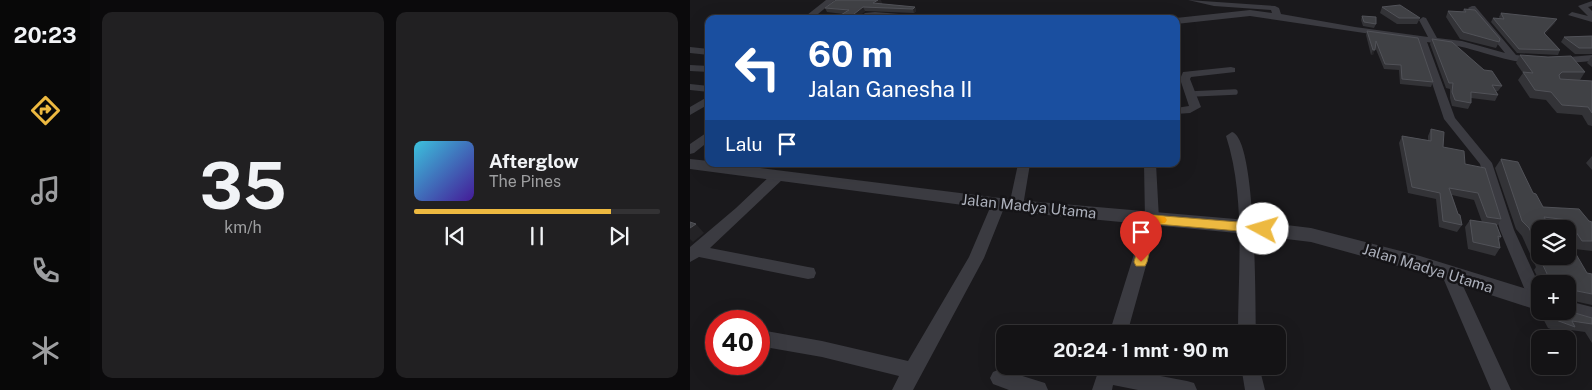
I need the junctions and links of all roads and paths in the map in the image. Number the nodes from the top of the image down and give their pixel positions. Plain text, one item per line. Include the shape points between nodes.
1 (831, 0) edge
2 (1192, 0) edge
3 (1592, 3) edge
4 (1472, 8) edge
5 (1276, 10) edge
6 (1592, 14) edge
7 (811, 15) edge
8 (1572, 15) dead end
9 (1592, 19) edge
10 (1423, 20) dead end
11 (1180, 22) edge
12 (1428, 40) junction
13 (690, 50) edge
14 (705, 52) edge
15 (1513, 57) junction
16 (1592, 58) edge
17 (690, 68) edge
18 (705, 70) edge
19 (1231, 70) dead end
20 (690, 86) edge
21 (705, 88) edge
22 (1235, 92) dead end
23 (1191, 94) junction
24 (705, 102) edge
25 (1180, 111) edge
26 (690, 112) edge
27 (1232, 136) dead end
28 (705, 138) edge
29 (690, 150) edge
30 (690, 164) edge
31 (705, 166) edge
32 (712, 167) edge
33 (1023, 167) edge
34 (1150, 167) edge
35 (778, 176) junction
36 (1007, 205) junction
37 (1152, 219) junction
38 (1247, 227) junction
39 (693, 254) edge
40 (808, 273) dead end
41 (1449, 273) junction
42 (1531, 284) edge
43 (1531, 299) edge
44 (1576, 312) edge
45 (1592, 317) edge
46 (1121, 325) edge
47 (1247, 325) edge
48 (770, 340) edge
49 (913, 371) junction
50 (1252, 375) edge
51 (1106, 377) edge
52 (1000, 378) dead end
53 (902, 390) edge
54 (1038, 390) edge
55 (1186, 390) edge
56 (1255, 390) edge
57 (1501, 390) edge

1 - 7 street
2 - 5 street
3 - 6 street via 1582,6
4 - 15 street
5 - 11 street
5 - 12 street via 1355,30
8 - 9 street
10 - 12 street
12 - 15 street
12 - 42 street via 1426,55 1450,119 1486,163 1507,230
13 - 14 street
15 - 16 street via 1547,61
17 - 18 street
19 - 23 street via 1188,74 1185,79
20 - 21 street
22 - 23 lane
23 - 25 street via 1195,107
24 - 26 street
27 - 38 street via 1245,192
28 - 29 street
30 - 31 street, Jalan Madya Utama
32 - 35 street, Jalan Madya Utama
33 - 36 street
34 - 37 street
35 - 36 street, Jalan Madya Utama
35 - 39 street
36 - 37 street, Jalan Madya Utama
36 - 49 street
37 - 38 street, Jalan Madya Utama
37 - 46 street
38 - 41 street, Jalan Madya Utama via 1341,241
38 - 47 street
39 - 40 street
41 - 43 street, Jalan Madya Utama
41 - 57 street
44 - 45 street
48 - 49 street
49 - 53 street
50 - 56 street
51 - 55 street
52 - 54 street

